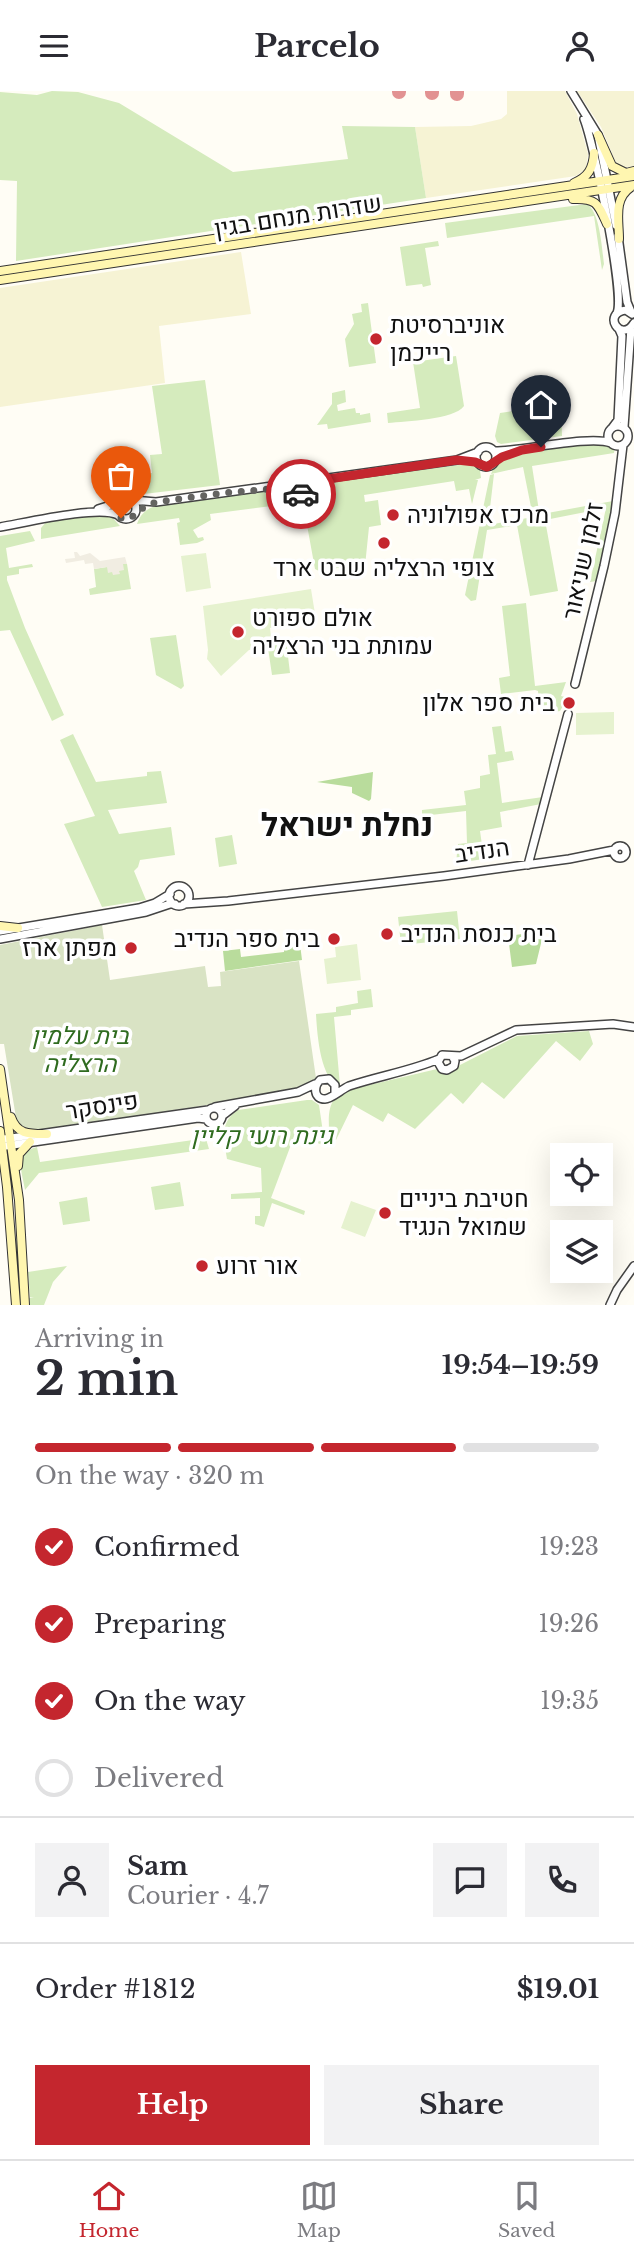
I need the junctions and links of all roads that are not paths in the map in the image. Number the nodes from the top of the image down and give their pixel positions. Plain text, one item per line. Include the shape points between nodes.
1 (571, 91) edge
2 (579, 104) junction
3 (598, 135) junction
4 (594, 153) junction
5 (634, 174) edge
6 (605, 185) junction
7 (634, 185) edge
8 (559, 188) junction
9 (549, 198) junction
10 (607, 225) junction
11 (619, 239) junction
12 (0, 271) edge
13 (0, 280) edge
14 (617, 313) junction
15 (633, 316) edge
16 (632, 326) edge
17 (618, 329) junction
18 (611, 429) junction
19 (628, 432) edge
20 (579, 442) junction
21 (611, 443) junction
22 (622, 445) junction
23 (522, 450) junction
24 (495, 451) junction
25 (478, 452) junction
26 (457, 460) junction
27 (496, 460) junction
28 (478, 463) junction
29 (328, 479) junction
30 (300, 482) junction
31 (286, 489) junction
32 (302, 493) junction
33 (133, 500) junction
34 (156, 502) junction
35 (117, 503) junction
36 (136, 512) junction
37 (118, 515) junction
38 (0, 525) edge
39 (575, 684) dead end
40 (568, 714) dead end
41 (630, 852) edge
42 (528, 865) junction
43 (170, 894) junction
44 (189, 894) junction
45 (228, 901) junction
46 (175, 904) junction
47 (184, 904) junction
48 (0, 926) edge
49 (18, 927) junction
50 (0, 932) edge
51 (0, 939) edge
52 (634, 1027) edge
53 (478, 1048) junction
54 (452, 1056) junction
55 (439, 1063) junction
56 (454, 1066) junction
57 (0, 1069) edge
58 (366, 1081) junction
59 (334, 1083) junction
60 (316, 1084) junction
61 (335, 1093) junction
62 (318, 1096) junction
63 (5, 1100) junction
64 (212, 1109) junction
65 (222, 1116) junction
66 (206, 1119) junction
67 (47, 1134) junction
68 (5, 1140) edge
69 (30, 1142) junction
70 (0, 1160) edge
71 (5, 1172) junction
72 (19, 1200) junction
73 (634, 1266) edge
74 (16, 1305) edge
75 (25, 1305) edge
76 (610, 1305) edge

1 - 2 street
2 - 3 street
2 - 4 street
3 - 5 main road via 612,166
3 - 6 street
4 - 6 street
4 - 8 main road via 588,174
5 - 6 main road
6 - 7 main road
6 - 8 main road, שדרות מנחם בגין
6 - 9 main road, שדרות מנחם בגין
6 - 10 street
6 - 11 street
7 - 11 main road via 619,201
8 - 12 main road, שדרות מנחם בגין
9 - 10 main road via 592,200
9 - 13 main road, שדרות מנחם בגין
10 - 14 street via 617,282
11 - 15 street
14 - 15 street via 622,310
14 - 17 street via 614,323
16 - 17 street
16 - 19 street
17 - 18 street via 622,336 618,420
18 - 19 street via 618,426
18 - 20 street
18 - 21 street
19 - 22 street
20 - 21 street
20 - 23 street
21 - 22 street
22 - 39 street, זלמן שניאור via 615,513
23 - 24 street
23 - 27 street
24 - 25 street via 486,447
24 - 27 street
25 - 26 street
25 - 28 street
26 - 28 street
26 - 29 street
27 - 28 street via 487,467
29 - 30 street
29 - 32 street
30 - 31 street via 292,480
30 - 32 street
31 - 32 street via 292,497
31 - 34 street
33 - 34 street
33 - 35 street
33 - 36 street
34 - 36 street
35 - 37 street
35 - 38 street
36 - 37 street via 128,519
37 - 38 street via 95,512
40 - 42 street
41 - 42 street, הנדיב via 619,858 614,850
42 - 45 street, הנדיב
43 - 44 street via 178,886
43 - 46 street
43 - 49 street via 139,908
44 - 45 street, הנדיב via 197,899
44 - 47 street
45 - 47 street, הנדיב
46 - 47 street
46 - 51 street
48 - 49 main road
49 - 50 street
52 - 53 street via 536,1027 516,1030
53 - 54 street
53 - 56 street
54 - 55 street via 444,1054
54 - 56 street
55 - 56 street via 447,1070
55 - 58 street
57 - 63 main road
58 - 59 street
58 - 61 street
59 - 60 street via 323,1079
59 - 61 street
60 - 62 street
60 - 64 street, פינסקר via 298,1092
61 - 62 street via 328,1099
62 - 65 street via 310,1093 240,1105
63 - 67 main road via 17,1129
63 - 68 main road
64 - 65 street
64 - 66 street
64 - 67 street, פינסקר
65 - 66 street via 216,1123
66 - 69 street, פינסקר
67 - 68 street, פינסקר
68 - 69 street, פינסקר
68 - 71 main road
68 - 72 main road
69 - 72 main road via 18,1158
70 - 71 main road
71 - 74 main road
72 - 75 main road
73 - 76 street

